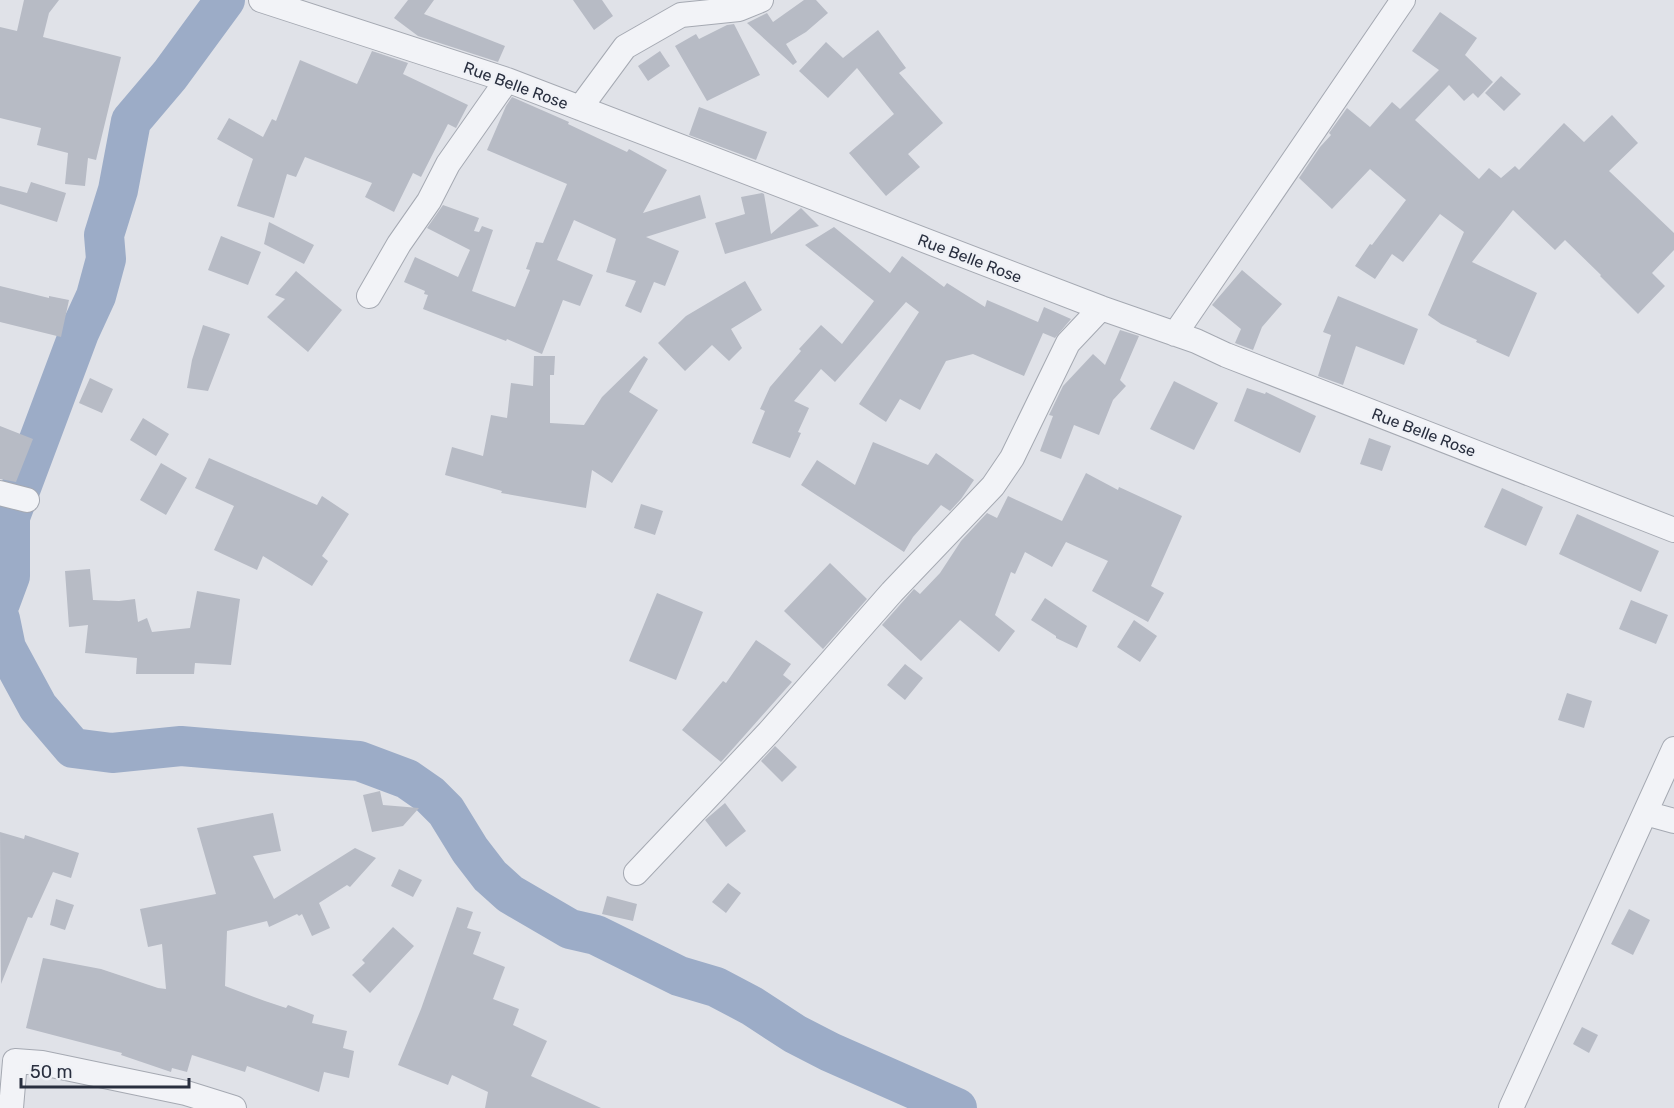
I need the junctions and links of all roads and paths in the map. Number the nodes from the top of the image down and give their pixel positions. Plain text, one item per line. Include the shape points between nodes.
1 (261, 0) edge
2 (761, 0) edge
3 (1403, 0) edge
4 (507, 80) junction
5 (579, 108) junction
6 (369, 296) dead end
7 (1101, 308) junction
8 (1176, 334) junction
9 (1674, 530) edge
10 (1674, 749) edge
11 (1645, 813) junction
12 (1674, 821) edge
13 (636, 873) dead end
14 (8, 1060) edge
15 (185, 1100) edge
16 (11, 1108) edge
17 (234, 1108) edge
18 (1511, 1108) edge

1 - 4 street, Rue Belle Rose
2 - 5 street via 739,9 681,15 634,42 625,48
3 - 8 street
4 - 5 street, Rue Belle Rose
4 - 6 street via 448,164
5 - 7 street, Rue Belle Rose
7 - 8 street, Rue Belle Rose
7 - 13 street via 1068,343 1012,458 993,486
8 - 9 street, Rue Belle Rose
10 - 11 street
11 - 12 street
11 - 18 street
14 - 15 street via 42,1063
14 - 16 street
15 - 17 street

